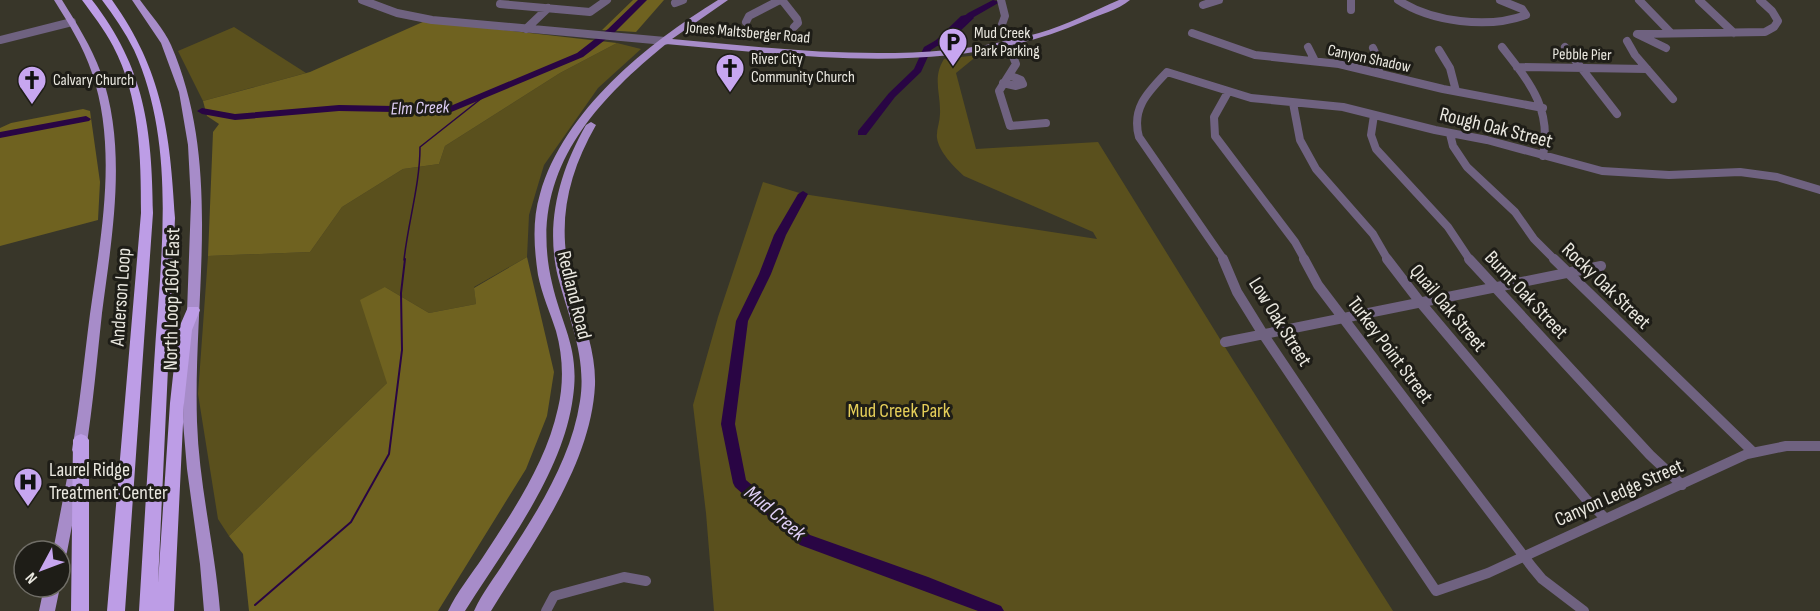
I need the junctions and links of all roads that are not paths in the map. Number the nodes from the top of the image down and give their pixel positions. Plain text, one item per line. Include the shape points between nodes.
1 (58, 0) edge
2 (87, 0) edge
3 (107, 0) edge
4 (136, 0) edge
5 (362, 0) edge
6 (510, 0) edge
7 (607, 0) edge
8 (682, 0) edge
9 (781, 0) edge
10 (1001, 0) edge
11 (1126, 0) edge
12 (1220, 0) edge
13 (1352, 0) edge
14 (1398, 0) edge
15 (1500, 0) edge
16 (1639, 0) edge
17 (1699, 0) edge
18 (1760, 0) edge
19 (728, 1) edge
20 (675, 3) dead end
21 (1203, 5) dead end
22 (548, 8) junction
23 (1351, 10) dead end
24 (71, 20) junction
25 (746, 22) dead end
26 (794, 27) dead end
27 (530, 30) junction
28 (1670, 32) junction
29 (1192, 33) dead end
30 (1734, 33) junction
31 (15, 38) junction
32 (0, 40) edge
33 (669, 41) junction
34 (1627, 41) dead end
35 (1006, 44) junction
36 (0, 45) edge
37 (1308, 47) dead end
38 (1502, 47) dead end
39 (1565, 47) dead end
40 (1373, 48) dead end
41 (1666, 48) dead end
42 (1439, 50) dead end
43 (1315, 61) junction
44 (1517, 67) junction
45 (1581, 68) junction
46 (1647, 69) junction
47 (1167, 72) joint
48 (1379, 73) junction
49 (1009, 75) junction
50 (1004, 83) junction
51 (1456, 91) junction
52 (1228, 92) junction
53 (1673, 99) dead end
54 (1293, 103) junction
55 (1542, 108) junction
56 (1617, 114) dead end
57 (1374, 115) junction
58 (1046, 123) dead end
59 (1450, 134) junction
60 (1543, 156) junction
61 (565, 181) junction
62 (549, 182) junction
63 (1820, 190) edge
64 (560, 260) junction
65 (542, 264) junction
66 (1601, 266) dead end
67 (1568, 272) junction
68 (1496, 288) junction
69 (1420, 302) junction
70 (193, 310) junction
71 (1343, 318) junction
72 (1263, 334) junction
73 (1225, 342) dead end
74 (589, 361) junction
75 (568, 364) junction
76 (81, 440) junction
77 (1820, 446) edge
78 (1753, 452) junction
79 (1682, 484) junction
80 (524, 502) junction
81 (544, 509) junction
82 (1605, 518) junction
83 (62, 539) edge
84 (1523, 556) junction
85 (646, 581) dead end
86 (1436, 591) joint
87 (80, 611) edge
88 (116, 611) edge
89 (148, 611) edge
90 (165, 611) edge
91 (212, 611) edge
92 (456, 611) edge
93 (482, 611) edge
94 (546, 611) edge
95 (1584, 611) edge

1 - 24 main road
2 - 88 highway, Anderson Loop via 109,29 127,67 140,104 148,162
3 - 89 highway via 132,34 148,68 159,107 167,166 169,218
4 - 70 main road, North Loop 1604 East via 167,47 181,80 191,128 196,179
5 - 27 street, Jones Maltsberger Road via 396,13 432,20
6 - 22 street via 500,4
7 - 22 street via 590,12
8 - 20 street
9 - 25 street via 749,15
9 - 26 street via 796,16 798,23
10 - 35 street via 1005,16 1001,27
11 - 35 main road, Jones Maltsberger Road via 1055,30
12 - 21 street
13 - 23 street
14 - 15 street via 1420,12 1479,21 1526,15 1522,9
16 - 28 street
17 - 30 street
18 - 30 street via 1776,16 1774,27 1765,32
19 - 33 main road, Redland Road
22 - 27 street via 547,15
24 - 31 street
24 - 76 main road via 97,74 107,115 112,168
27 - 33 street, Jones Maltsberger Road
28 - 30 street
28 - 41 street via 1637,34
29 - 43 street, Canyon Shadow via 1255,55
31 - 32 street
31 - 36 street
33 - 35 main road, Jones Maltsberger Road via 847,56 944,53
33 - 61 main road, Redland Road via 603,107 585,134
33 - 62 main road, Redland Road via 624,76 593,107 565,148
34 - 46 street
35 - 49 street via 1016,64
37 - 43 street
38 - 44 street
39 - 45 street
40 - 48 street via 1380,64
42 - 51 street via 1450,68
43 - 48 street, Canyon Shadow
44 - 45 street, Pebble Pier
44 - 55 street
45 - 46 street, Pebble Pier
45 - 56 street
46 - 53 street
47 - 52 street, Rough Oak Street
47 - 72 street, Low Oak Street via 1137,108 1136,131 1226,263 1237,292
48 - 51 street, Canyon Shadow
49 - 50 street
49 - 50 street via 1023,84
50 - 58 street via 999,91 1010,126
51 - 55 street, Canyon Shadow
52 - 54 street, Rough Oak Street
52 - 71 street, Turkey Point Street via 1212,120 1215,138 1295,242 1318,285
54 - 57 street, Rough Oak Street via 1334,106
54 - 69 street, Quail Oak Street via 1300,140 1311,162 1373,234 1395,272
55 - 60 street via 1548,129
57 - 59 street, Rough Oak Street
57 - 68 street, Burnt Oak Street via 1371,135 1376,149 1448,227 1461,250
59 - 60 street, Rough Oak Street
59 - 67 street, Rocky Oak Street via 1462,161
60 - 63 street, Rough Oak Street via 1628,174 1762,174
61 - 62 street
61 - 64 main road, Redland Road via 558,223
62 - 65 main road, Redland Road via 540,230
64 - 65 street
64 - 74 main road, Redland Road
65 - 75 main road, Redland Road via 562,329
66 - 67 street
67 - 68 street
67 - 78 street, Rocky Oak Street
68 - 69 street
68 - 79 street, Burnt Oak Street via 1650,455
69 - 71 street
69 - 82 street, Quail Oak Street
70 - 90 highway via 185,330 177,403
70 - 91 main road, North Loop 1604 East via 190,422
71 - 72 street
71 - 84 street, Turkey Point Street
72 - 73 street
72 - 86 street, Low Oak Street
74 - 75 main road
74 - 81 main road, Redland Road via 581,429
75 - 80 main road, Redland Road via 565,409 558,434
76 - 83 main road
76 - 87 highway
77 - 78 street, Canyon Ledge Street via 1786,446
78 - 79 street, Canyon Ledge Street
79 - 82 street, Canyon Ledge Street
80 - 81 main road
80 - 92 main road, Redland Road
81 - 93 main road, Redland Road
82 - 84 street, Canyon Ledge Street
84 - 86 street, Canyon Ledge Street
84 - 95 street, Turkey Point Street via 1542,579
85 - 94 street via 624,577 554,596

